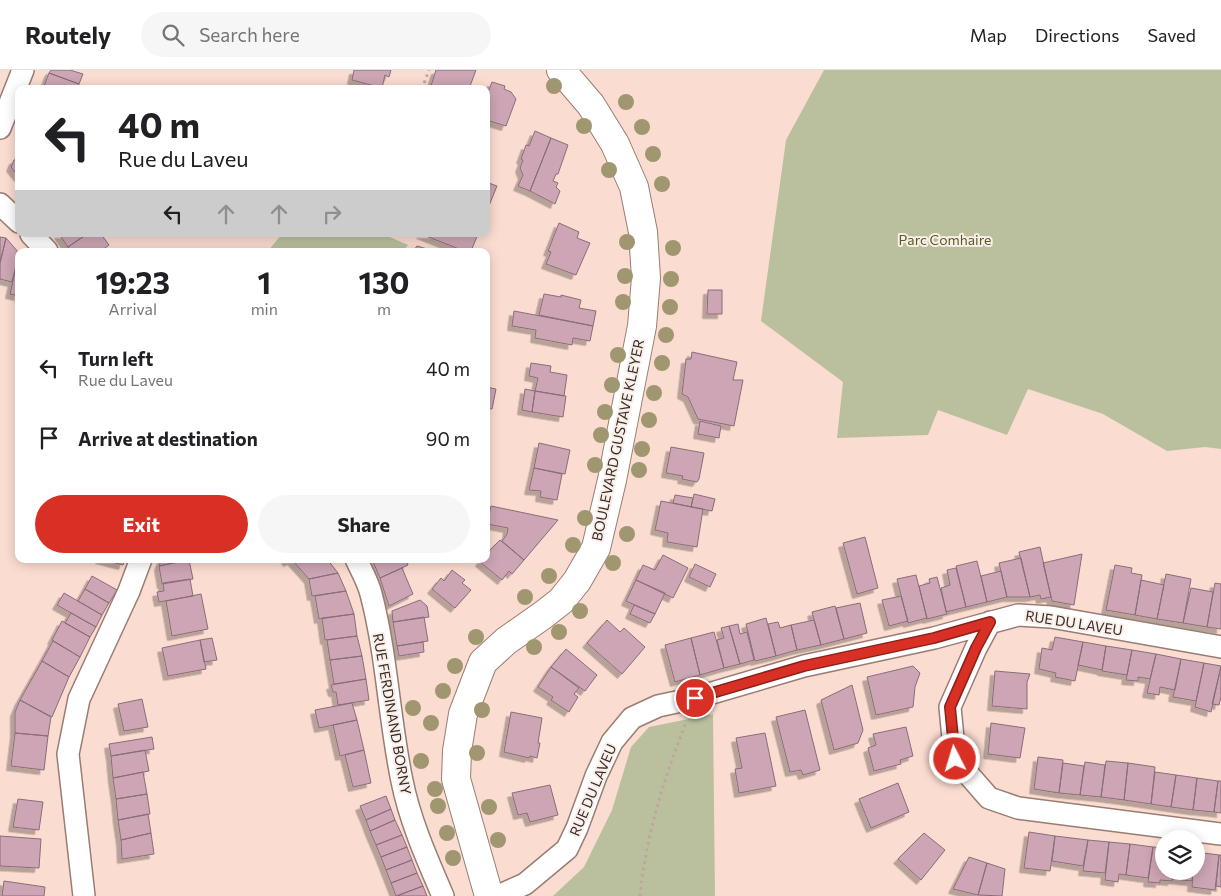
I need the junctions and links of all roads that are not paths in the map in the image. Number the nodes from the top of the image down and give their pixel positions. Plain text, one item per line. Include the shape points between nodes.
1 (23, 70) edge
2 (561, 70) edge
3 (17, 85) edge
4 (15, 90) edge
5 (0, 128) edge
6 (0, 204) edge
7 (15, 218) edge
8 (34, 237) edge
9 (44, 248) edge
10 (140, 563) edge
11 (358, 563) edge
12 (990, 622) junction
13 (1221, 647) edge
14 (1221, 834) edge
15 (84, 896) edge
16 (443, 896) edge
17 (489, 896) edge
18 (498, 896) edge

1 - 3 street
2 - 17 street, BOULEVARD GUSTAVE KLEYER via 591,105 606,129 634,187 643,232 646,278 642,326 596,548 561,601 483,662 463,714 456,779
4 - 5 street
6 - 7 street
8 - 9 street
10 - 15 street via 79,698 68,754
11 - 16 street, RUE FERDINAND BORNY via 370,592 382,649 402,781 419,839
12 - 13 street, RUE DU LAVEU via 1018,615 1051,617
12 - 14 street via 950,707 955,759 989,798 1018,808
12 - 18 street, RUE DU LAVEU via 934,638 804,666 658,706 632,718 612,742 567,849 525,884

